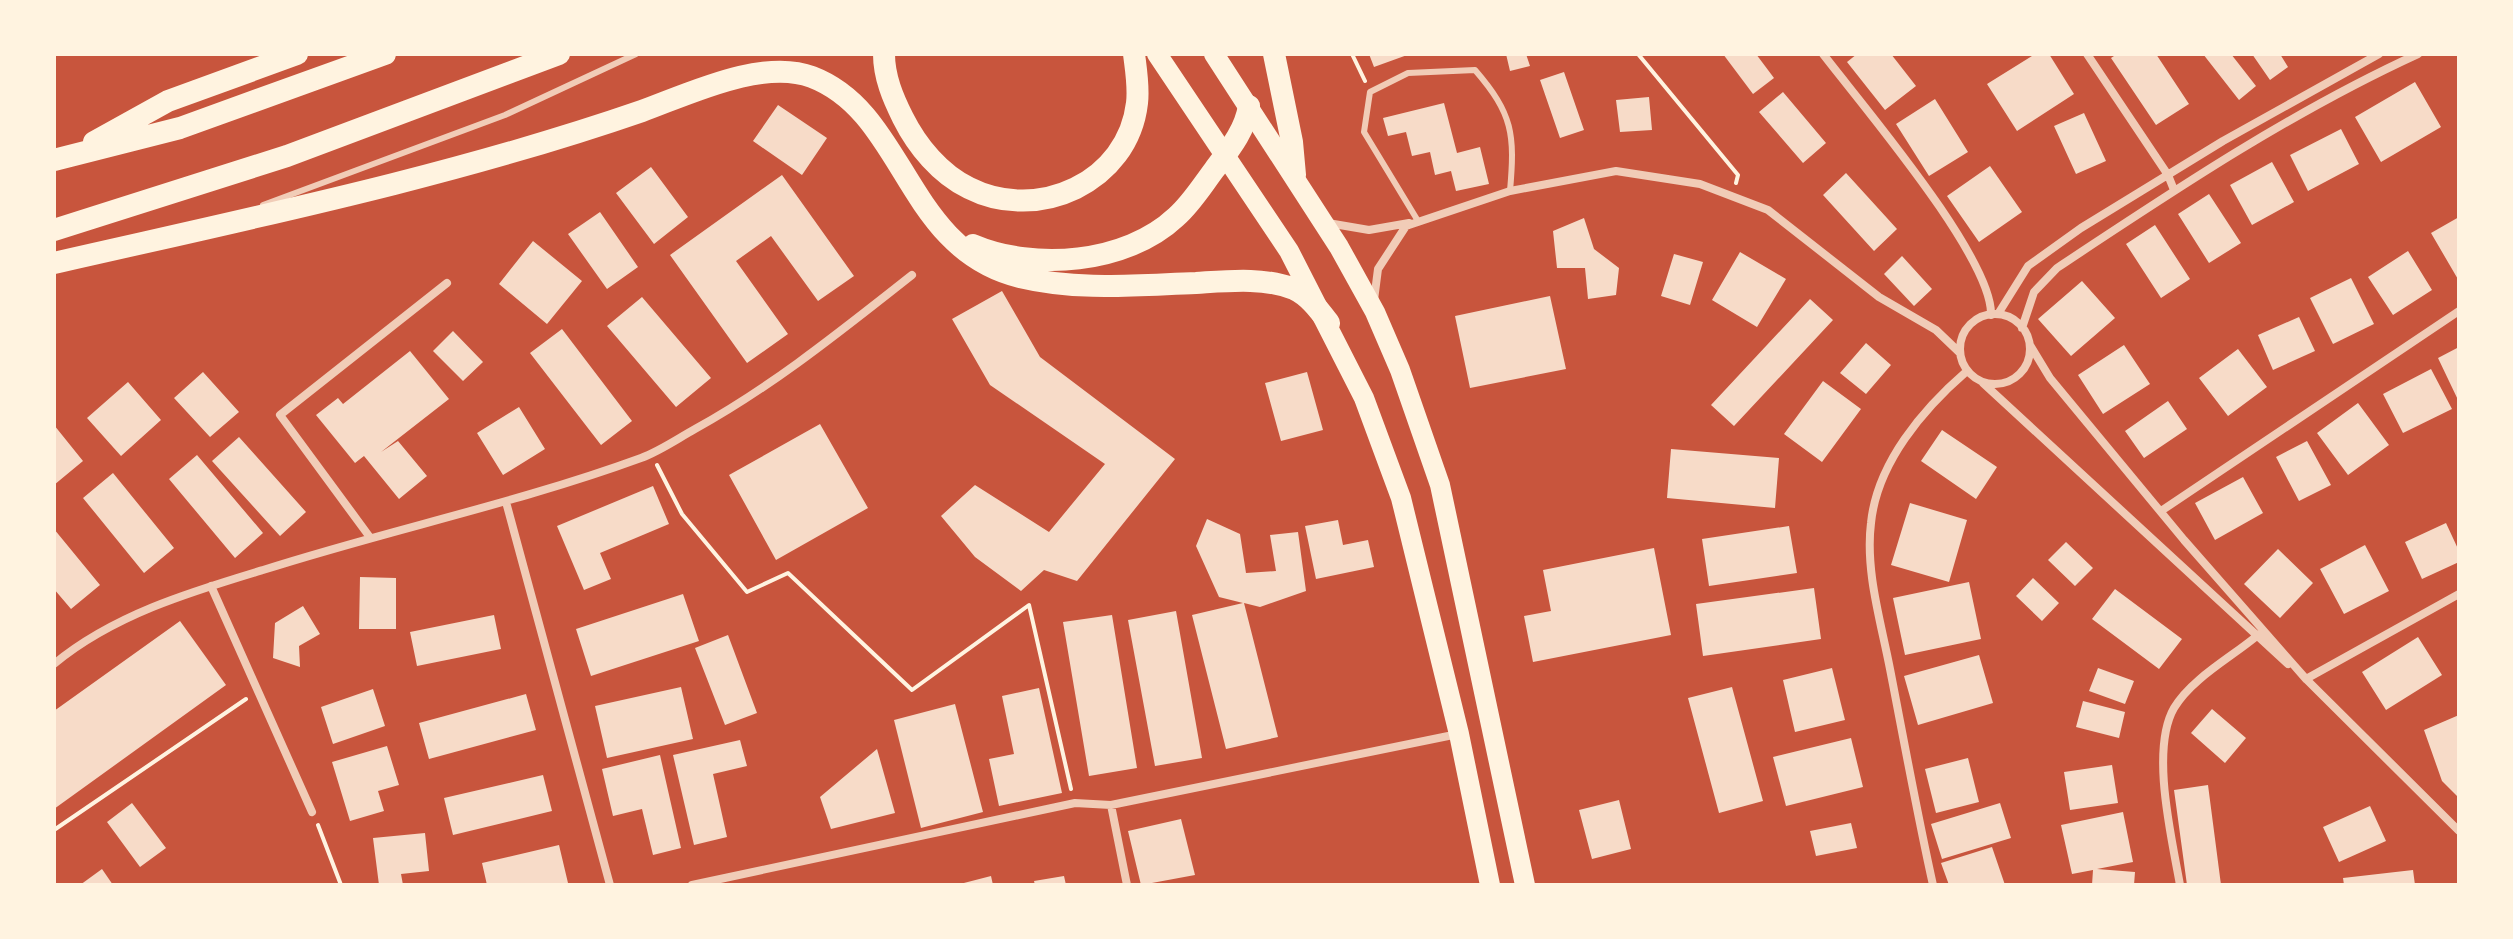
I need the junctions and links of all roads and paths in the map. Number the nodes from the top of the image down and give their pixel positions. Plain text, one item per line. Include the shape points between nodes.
1 (297, 54) edge
2 (385, 54) edge
3 (559, 54) edge
4 (636, 54) edge
5 (884, 54) edge
6 (1134, 54) edge
7 (1157, 54) edge
8 (1214, 54) edge
9 (1274, 54) edge
10 (1352, 54) edge
11 (1638, 54) edge
12 (1823, 54) edge
13 (2087, 54) edge
14 (2379, 54) edge
15 (2418, 54) edge
16 (1370, 92) junction
17 (1249, 106) junction
18 (1226, 154) junction
19 (63, 157) edge
20 (1295, 175) junction
21 (2168, 175) junction
22 (2174, 190) junction
23 (1510, 191) junction
24 (1733, 195) junction
25 (932, 219) junction
26 (1322, 221) junction
27 (1418, 221) junction
28 (54, 230) edge
29 (192, 231) junction
30 (54, 263) edge
31 (912, 275) dead end
32 (447, 283) dead end
33 (2459, 311) edge
34 (1375, 312) junction
35 (1994, 314) junction
36 (1329, 323) junction
37 (2022, 328) junction
38 (2030, 345) junction
39 (1959, 352) junction
40 (1967, 371) junction
41 (1983, 383) junction
42 (651, 454) junction
43 (506, 502) junction
44 (2161, 511) junction
45 (369, 536) junction
46 (211, 586) junction
47 (2459, 594) edge
48 (2264, 630) junction
49 (2256, 637) junction
50 (54, 664) edge
51 (2306, 679) junction
52 (258, 691) junction
53 (1459, 734) junction
54 (1075, 803) junction
55 (1111, 805) junction
56 (312, 812) joint
57 (54, 830) edge
58 (2459, 831) edge
59 (341, 885) edge
60 (610, 885) edge
61 (692, 885) edge
62 (1127, 885) edge
63 (1490, 885) edge
64 (1525, 885) edge
65 (1933, 885) edge
66 (2180, 885) edge

1 - 19 highway via 168,101
2 - 19 highway via 180,128
3 - 28 highway via 287,156
4 - 29 lane via 505,115
5 - 6 highway via 892,96 930,158 971,189 1016,200 1060,196 1109,166 1123,148 1137,103
7 - 18 highway
8 - 17 highway
9 - 20 highway
10 - 16 path
11 - 24 path via 1738,175
12 - 35 street via 1966,243
13 - 21 street
14 - 21 street
15 - 22 street via 2345,90
16 - 23 lane via 1408,73 1475,70 1500,100 1514,147
16 - 27 lane via 1364,132
17 - 18 highway
17 - 20 highway
18 - 25 highway via 1175,218 1128,246 1099,254 1009,255 954,236
18 - 36 highway
20 - 26 highway
21 - 22 street
21 - 35 street via 2028,266
22 - 37 street via 2044,280 2026,306
23 - 24 street via 1616,171 1700,184
23 - 27 street
24 - 39 street via 1787,222 1879,297 1936,330
25 - 29 highway via 879,133 856,106 836,89 788,71 719,84 546,141
25 - 36 highway via 968,251 1017,276 1080,286 1265,282 1302,293
26 - 27 street via 1369,230
26 - 34 highway
27 - 34 street via 1406,226 1378,269
29 - 30 highway
31 - 42 street via 742,403
32 - 45 street via 280,415
33 - 44 street
34 - 64 highway via 1440,485
35 - 37 street
35 - 39 street via 1974,320
36 - 53 highway via 1401,498
37 - 38 street
38 - 41 street via 2017,377
38 - 44 street via 2050,378
39 - 40 street
40 - 41 street
40 - 65 street via 1934,403 1897,453 1871,523 1874,583
41 - 49 street
42 - 43 street
42 - 54 path via 682,514 747,592 788,573 912,690 1029,605
43 - 45 street
43 - 60 street
44 - 48 street
45 - 46 street
46 - 50 street via 139,613 80,643
46 - 52 street
47 - 51 street
48 - 49 street
48 - 51 street
49 - 51 street
49 - 66 street via 2176,706 2165,730 2168,814
51 - 58 street
52 - 56 street
52 - 57 path
53 - 55 street
53 - 63 highway
54 - 55 street
54 - 61 street
55 - 62 street
56 - 59 path

